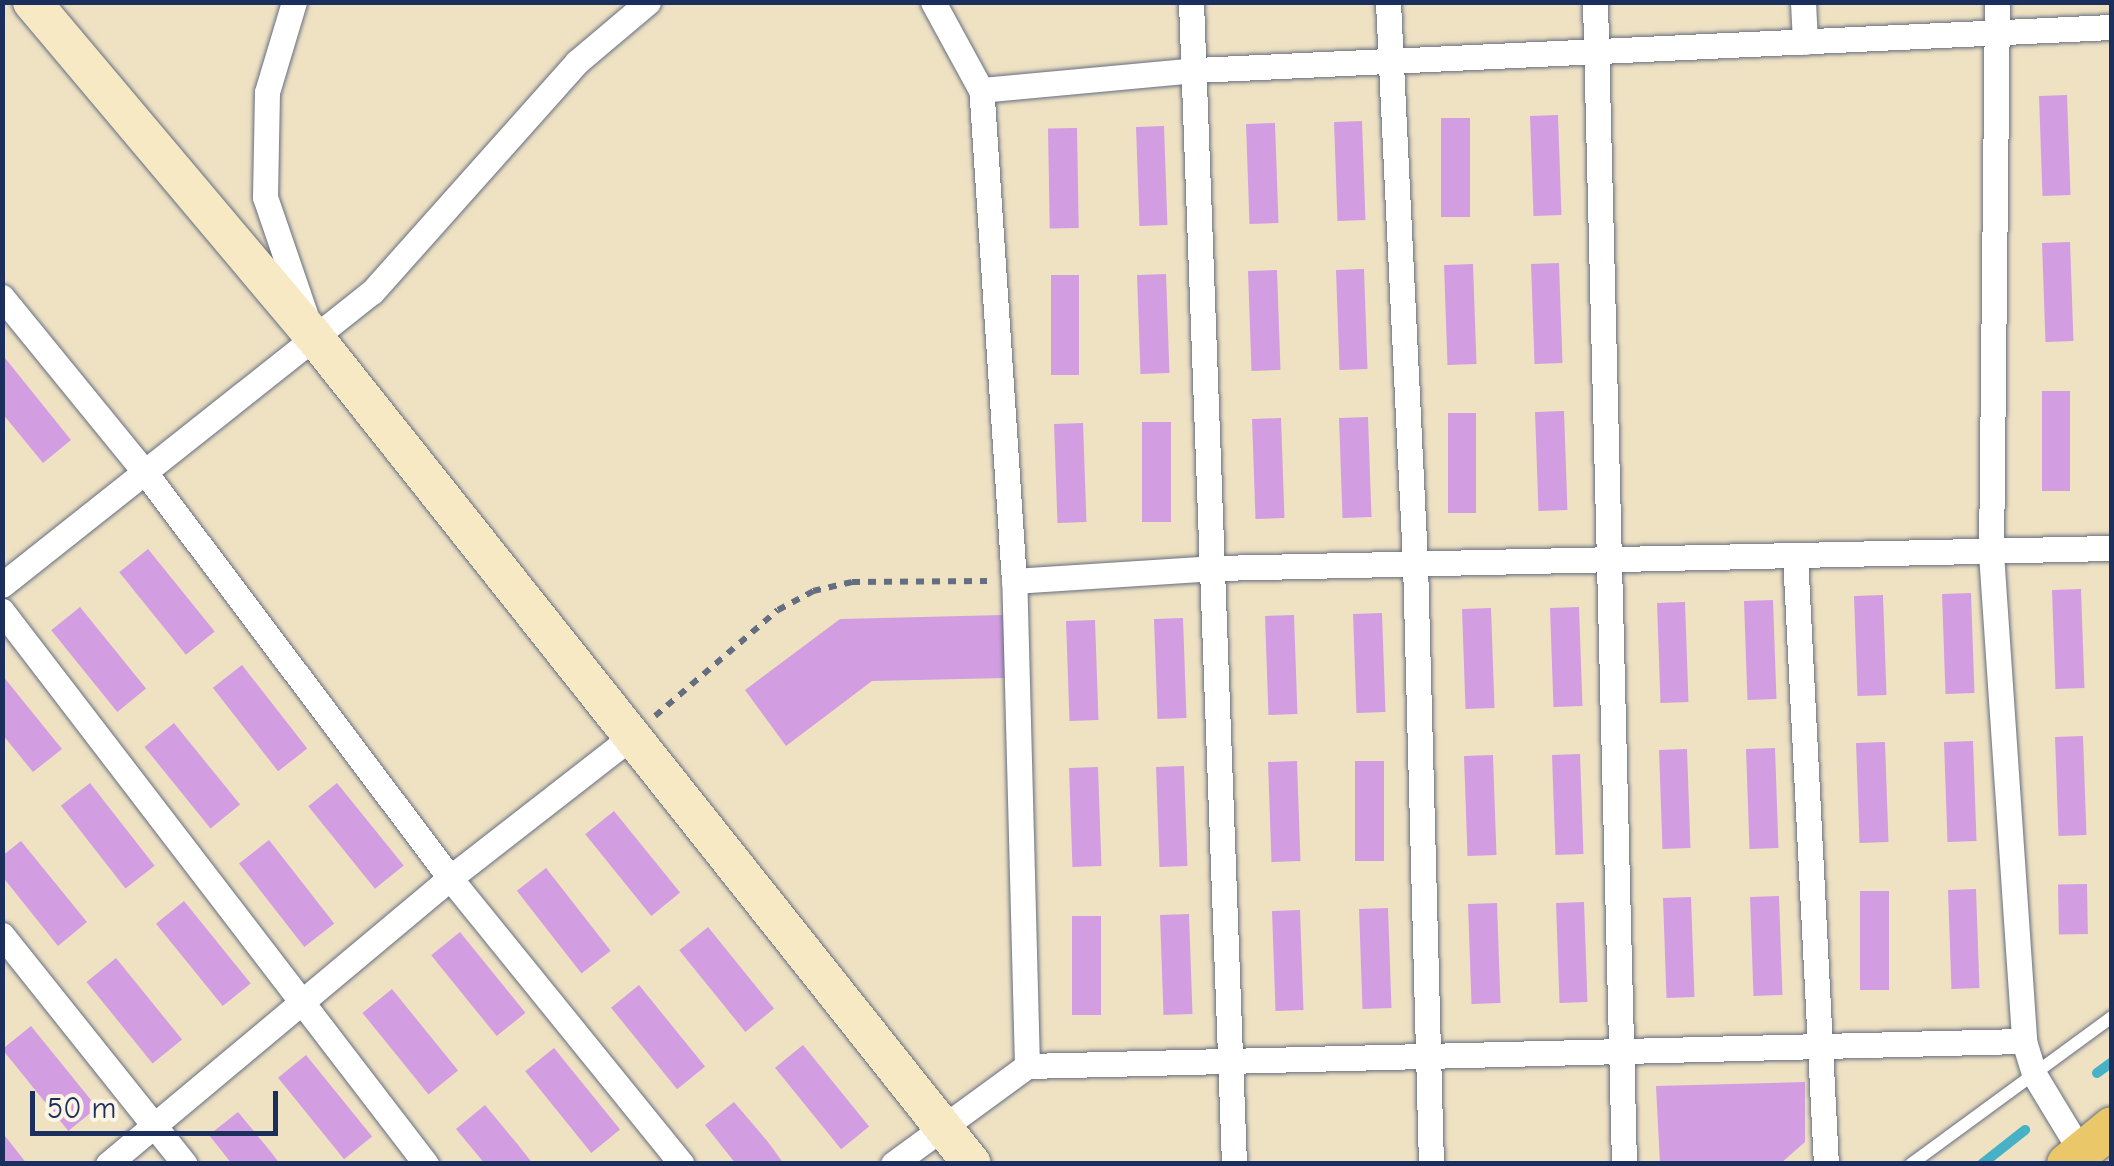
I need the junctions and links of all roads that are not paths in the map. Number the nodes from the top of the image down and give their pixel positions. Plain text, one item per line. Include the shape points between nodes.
1 (32, 2) edge
2 (294, 2) edge
3 (648, 2) edge
4 (933, 2) edge
5 (1190, 2) edge
6 (1388, 2) edge
7 (1595, 2) edge
8 (1803, 2) edge
9 (1997, 2) edge
10 (2112, 27) edge
11 (1999, 32) junction
12 (1805, 42) junction
13 (1597, 51) junction
14 (1388, 61) junction
15 (1196, 70) junction
16 (981, 90) junction
17 (2, 297) edge
18 (312, 334) junction
19 (144, 471) junction
20 (2112, 548) edge
21 (1992, 553) junction
22 (1795, 555) junction
23 (1612, 557) junction
24 (1414, 562) junction
25 (1216, 568) junction
26 (1014, 581) junction
27 (2, 585) edge
28 (2, 611) edge
29 (631, 737) junction
30 (450, 878) junction
31 (2, 935) edge
32 (302, 1003) junction
33 (2112, 1017) edge
34 (2024, 1041) junction
35 (1816, 1045) junction
36 (1618, 1056) junction
37 (1428, 1059) junction
38 (1231, 1062) junction
39 (1027, 1066) junction
40 (2035, 1076) junction
41 (155, 1125) junction
42 (942, 1127) junction
43 (2087, 1147) edge
44 (108, 1164) edge
45 (185, 1164) edge
46 (426, 1164) edge
47 (682, 1164) edge
48 (892, 1164) edge
49 (972, 1164) edge
50 (1234, 1164) edge
51 (1431, 1164) edge
52 (1624, 1164) edge
53 (1826, 1164) edge
54 (1912, 1164) edge

1 - 18 street
2 - 18 street via 267,92 265,197
3 - 18 street via 577,62 372,292
4 - 16 street
5 - 15 street
6 - 14 street
7 - 13 street
8 - 12 street
9 - 11 street
10 - 11 street
11 - 12 street
11 - 21 street
12 - 13 street
13 - 14 street
13 - 23 street
14 - 15 street
14 - 24 street
15 - 16 street
15 - 25 street
16 - 26 street
17 - 19 street
18 - 19 street
18 - 29 street
19 - 27 street
19 - 30 street
20 - 21 street
21 - 22 street
21 - 34 street
22 - 23 street
22 - 35 street
23 - 24 street
23 - 36 street
24 - 25 street
24 - 37 street
25 - 26 street
25 - 38 street
26 - 39 street
28 - 32 street
29 - 30 street
29 - 42 street
30 - 32 street
30 - 47 street
31 - 41 street
32 - 41 street
32 - 46 street
33 - 40 lane
34 - 35 street
34 - 40 street
35 - 36 street
35 - 53 street
36 - 37 street
36 - 52 street
37 - 38 street
37 - 51 street
38 - 39 street
38 - 50 street
39 - 42 street
40 - 43 street
40 - 54 lane
41 - 44 street
41 - 45 street
42 - 48 street
42 - 49 street

